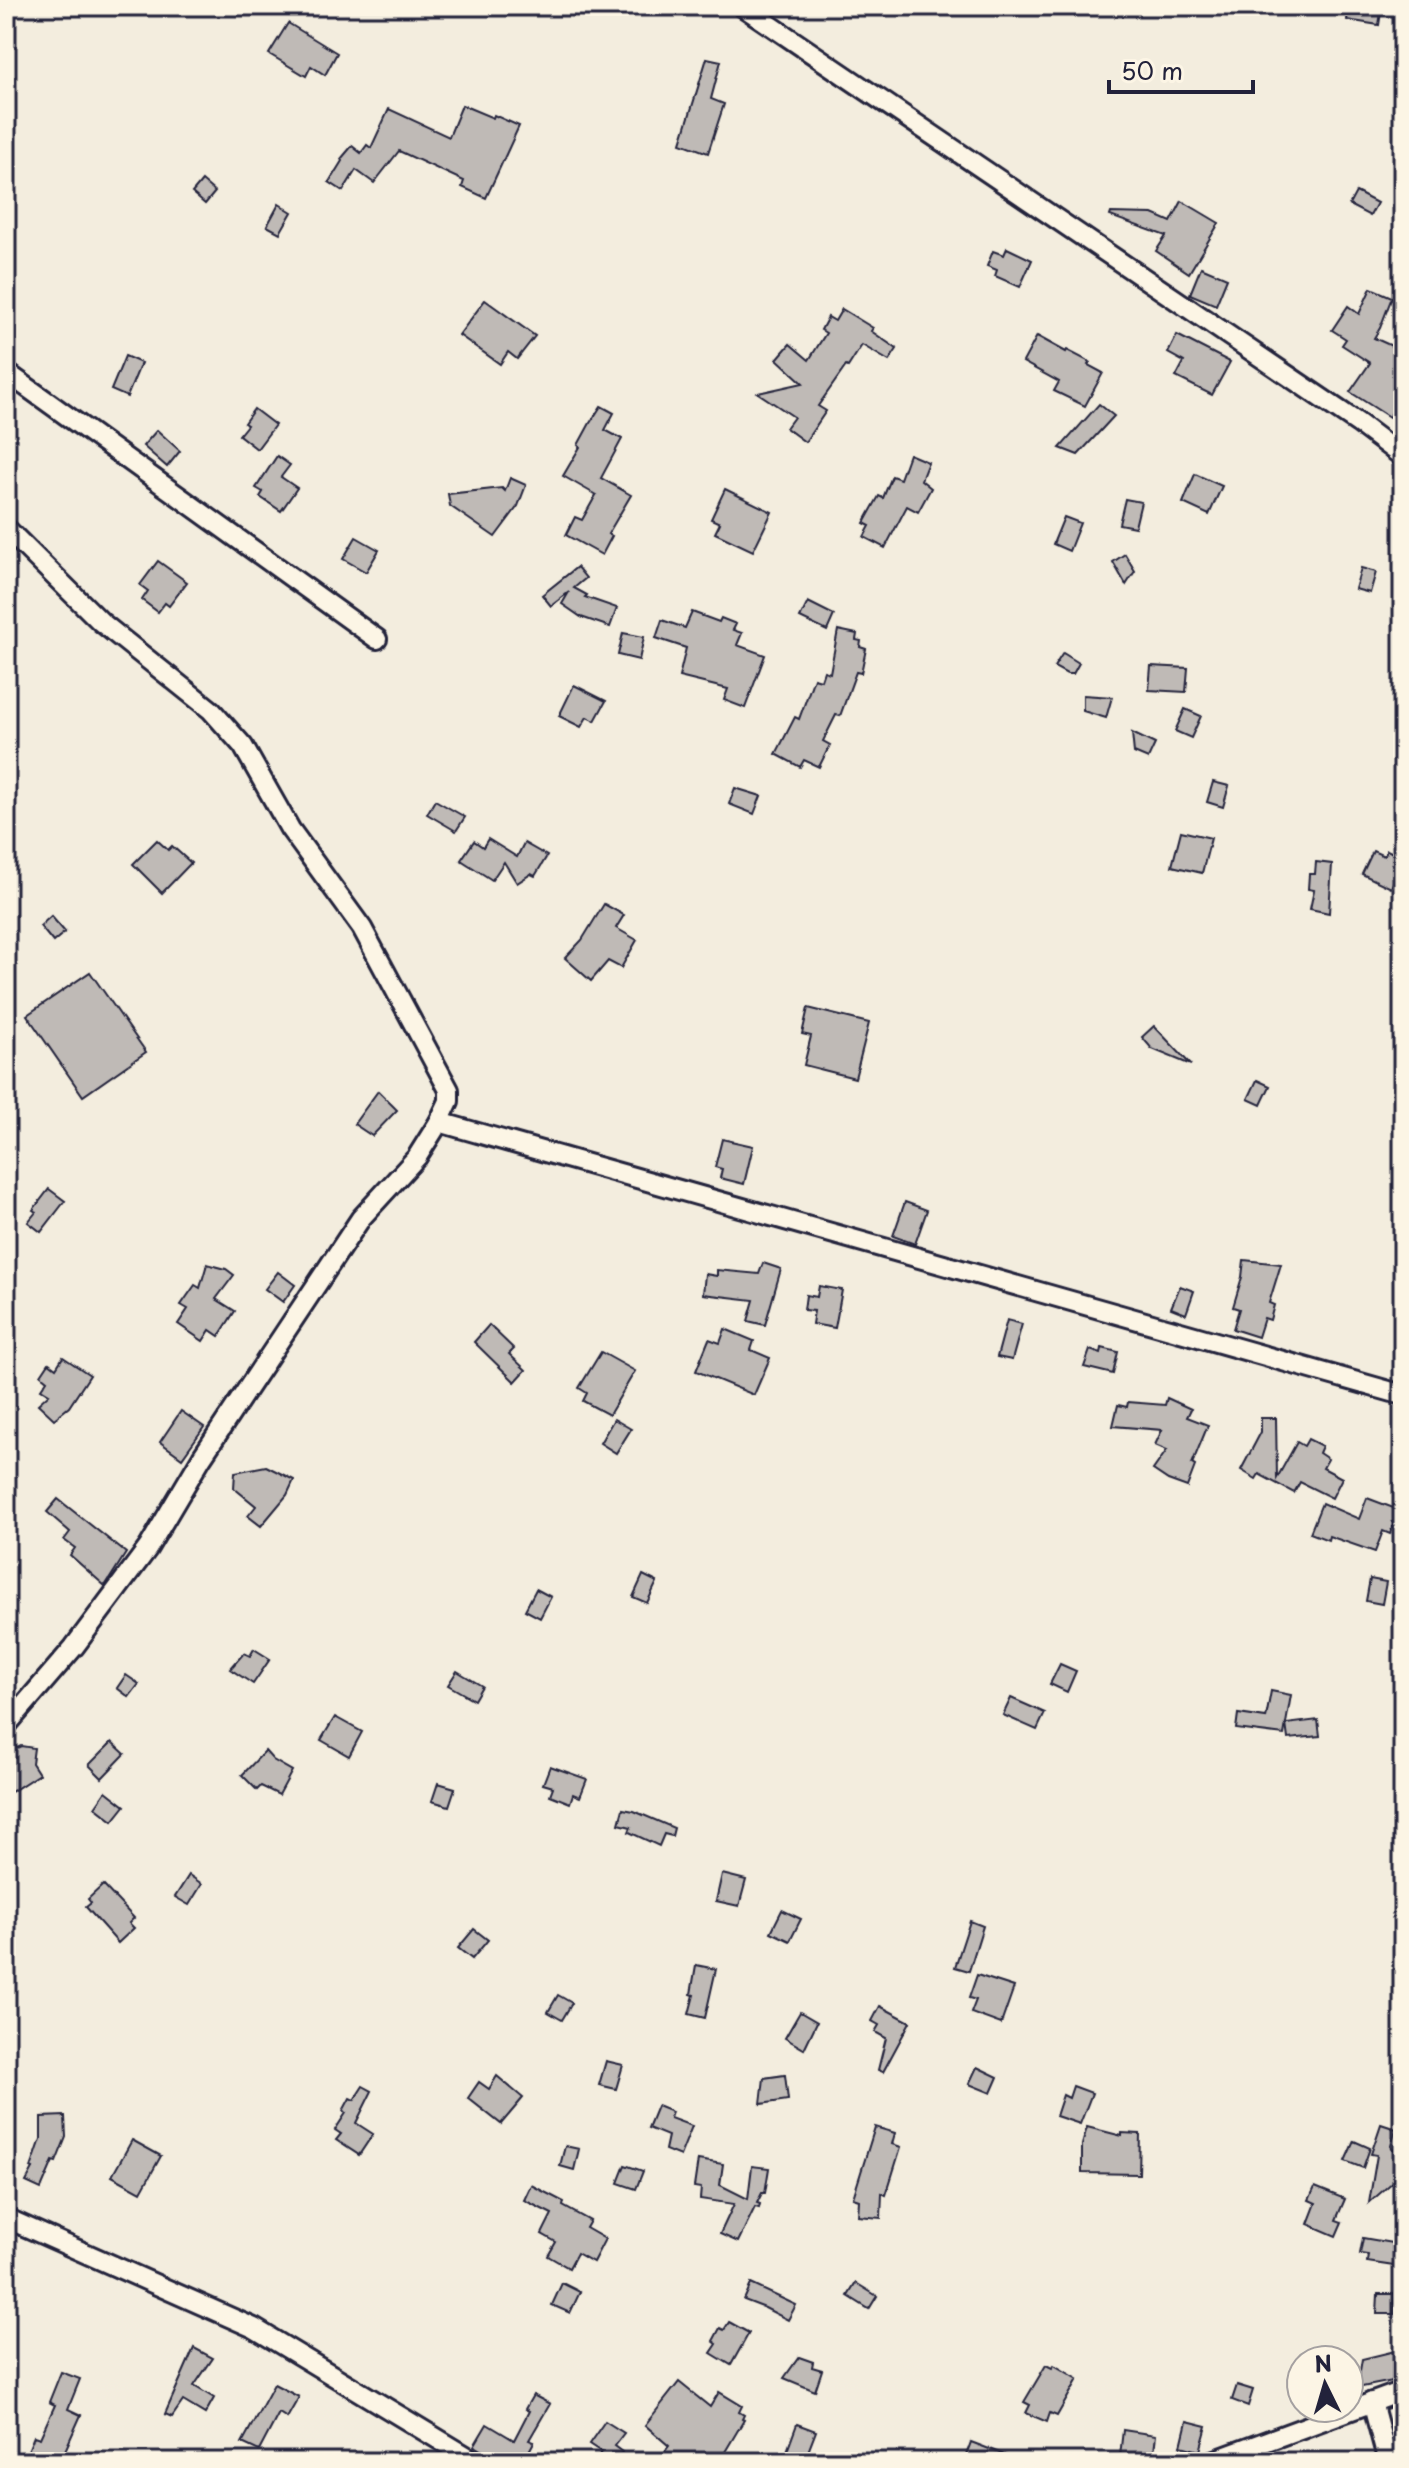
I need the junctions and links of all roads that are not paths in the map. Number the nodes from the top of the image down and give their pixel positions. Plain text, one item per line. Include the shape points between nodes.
1 (742, 6) edge
2 (6, 372) edge
3 (1403, 457) edge
4 (6, 528) edge
5 (377, 639) dead end
6 (439, 1122) junction
7 (1403, 1395) edge
8 (6, 1726) edge
9 (6, 2218) edge
10 (1403, 2391) edge
11 (1372, 2402) junction
12 (476, 2462) edge
13 (1210, 2462) edge
14 (1388, 2462) edge

1 - 3 street
2 - 5 street
4 - 6 street via 101,622 211,710 243,746 290,829 362,928 449,1090
6 - 7 street
6 - 8 street via 417,1157 361,1218 148,1548
9 - 12 street via 254,2328
10 - 11 street
11 - 13 street
11 - 14 street

